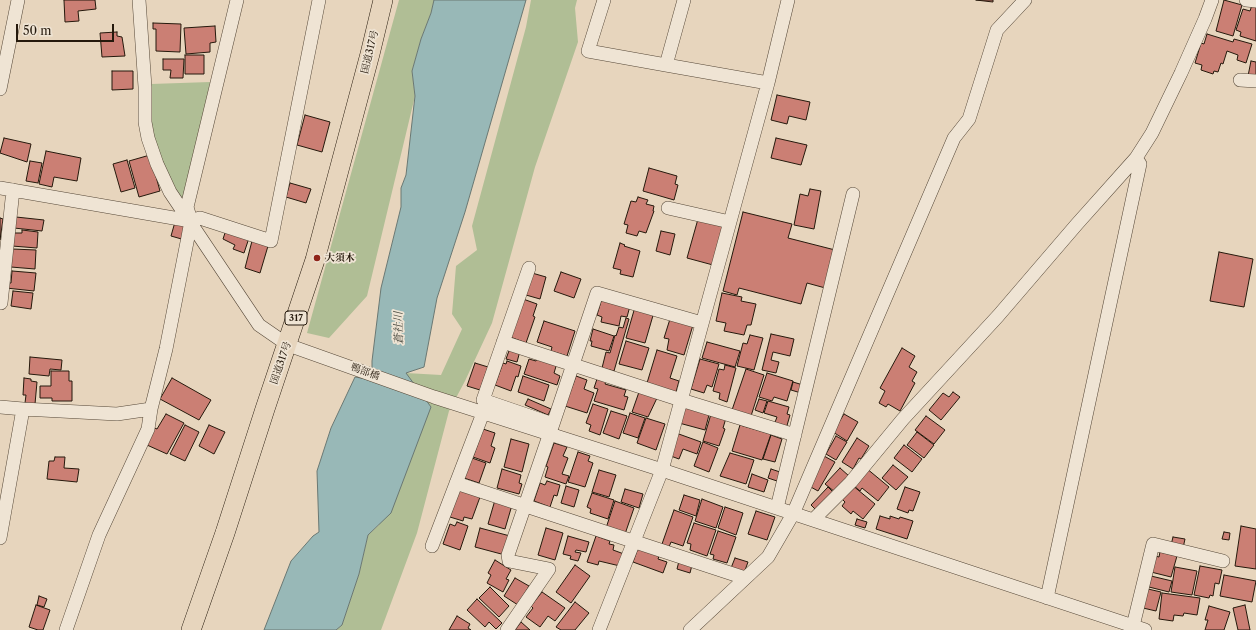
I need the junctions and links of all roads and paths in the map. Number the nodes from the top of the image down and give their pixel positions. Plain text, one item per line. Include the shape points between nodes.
1 (18, 0) edge
2 (139, 0) edge
3 (237, 0) edge
4 (319, 0) edge
5 (383, 0) edge
6 (604, 0) edge
7 (684, 0) edge
8 (788, 0) edge
9 (1025, 0) edge
10 (1212, 0) edge
11 (1246, 0) edge
12 (1256, 2) edge
13 (666, 65) junction
14 (1240, 80) dead end
15 (1256, 81) edge
16 (768, 83) junction
17 (0, 90) edge
18 (1136, 158) junction
19 (6, 189) edge
20 (853, 194) dead end
21 (668, 208) dead end
22 (191, 221) junction
23 (730, 222) junction
24 (529, 268) dead end
25 (1, 303) edge
26 (702, 324) junction
27 (503, 342) junction
28 (291, 346) junction
29 (572, 365) junction
30 (681, 400) junction
31 (0, 407) edge
32 (23, 409) junction
33 (151, 409) junction
34 (483, 413) junction
35 (551, 429) junction
36 (795, 434) junction
37 (662, 470) junction
38 (456, 483) junction
39 (524, 505) junction
40 (777, 508) junction
41 (794, 514) junction
42 (813, 520) junction
43 (0, 538) edge
44 (634, 542) junction
45 (432, 546) dead end
46 (1223, 561) dead end
47 (745, 578) junction
48 (1047, 598) junction
49 (1139, 628) edge
50 (66, 630) edge
51 (191, 630) edge
52 (507, 630) edge
53 (599, 630) edge
54 (690, 630) edge

1 - 17 street
2 - 22 street, 鴨部橋 via 148,138 156,164 170,192
3 - 22 street via 187,208
4 - 22 street via 271,242 200,218
5 - 28 highway, 国道317号 / 317
6 - 13 street via 588,51
7 - 13 street
8 - 16 street
9 - 41 street via 997,30 969,119 954,138
10 - 18 street via 1181,73 1152,133
11 - 12 street
13 - 16 street
14 - 15 street
16 - 23 street
18 - 42 street via 998,316 903,419 851,482
18 - 48 street via 1140,164
19 - 22 street
19 - 25 street
20 - 36 street
21 - 23 street
22 - 28 street, 鴨部橋 via 259,325
22 - 33 street via 166,349
23 - 26 street
24 - 27 street
26 - 29 street via 597,293
26 - 30 street
27 - 29 street
27 - 35 street via 482,400
28 - 34 street, 鴨部橋
28 - 51 highway, 国道317号 / 317 via 265,410
29 - 30 street
29 - 35 street
30 - 36 street
30 - 37 street
31 - 32 street
32 - 33 street via 116,414
32 - 43 street
33 - 50 street via 148,429 99,535
34 - 35 street, 鴨部橋
34 - 38 street
35 - 37 street
35 - 39 street
36 - 40 street
37 - 40 street
37 - 44 street
38 - 39 street
38 - 45 street
39 - 44 street
39 - 52 street via 508,555 509,561 549,569
40 - 41 street
41 - 42 street
41 - 47 street via 768,557
42 - 48 street
44 - 47 street
44 - 53 street
46 - 49 street via 1153,544
47 - 54 street
48 - 49 street

